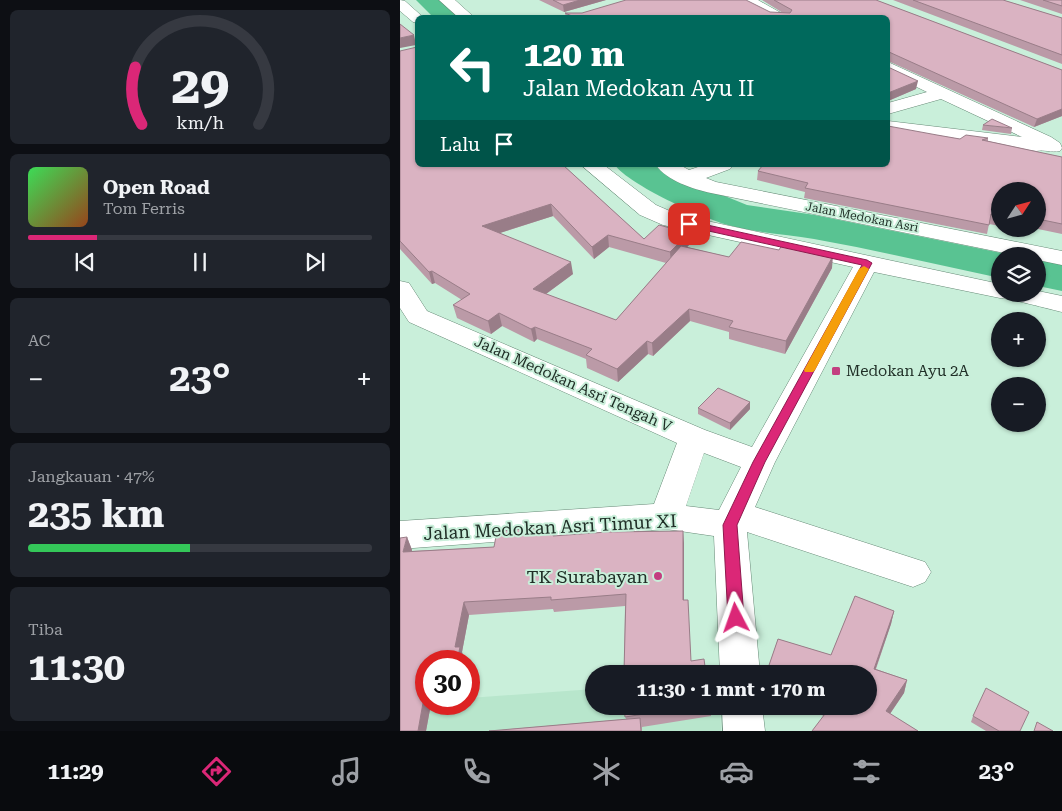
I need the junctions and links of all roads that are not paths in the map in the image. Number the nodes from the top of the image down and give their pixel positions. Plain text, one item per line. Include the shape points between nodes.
1 (446, 0) edge
2 (747, 0) edge
3 (402, 1) edge
4 (464, 15) edge
5 (777, 15) edge
6 (415, 16) edge
7 (890, 68) edge
8 (941, 93) junction
9 (890, 108) edge
10 (890, 127) edge
11 (1051, 143) edge
12 (594, 167) edge
13 (669, 167) edge
14 (717, 167) edge
15 (687, 178) junction
16 (1062, 258) edge
17 (867, 263) junction
18 (400, 288) edge
19 (991, 289) edge
20 (1046, 301) edge
21 (1062, 304) edge
22 (409, 319) edge
23 (694, 438) junction
24 (759, 462) junction
25 (666, 516) junction
26 (732, 520) junction
27 (400, 535) edge
28 (913, 572) dead end
29 (740, 665) edge
30 (743, 715) edge
31 (744, 731) edge

1 - 4 street
2 - 5 street
3 - 6 street
7 - 8 street
8 - 9 street
8 - 11 street
10 - 11 street
12 - 17 street via 648,210 672,220
13 - 15 street, Jalan Medokan Asri
14 - 15 street
15 - 16 street, Jalan Medokan Asri via 711,187
17 - 19 street
17 - 24 street
18 - 22 street, Jalan Medokan Asri Tengah V
20 - 21 street
22 - 23 street, Jalan Medokan Asri Tengah V
23 - 24 street, Jalan Medokan Asri Tengah V
23 - 25 street
24 - 26 street
25 - 26 street, Jalan Medokan Asri Timur XI
25 - 27 street, Jalan Medokan Asri Timur XI
26 - 28 street, Jalan Medokan Asri Timur XI
26 - 29 street
30 - 31 street

